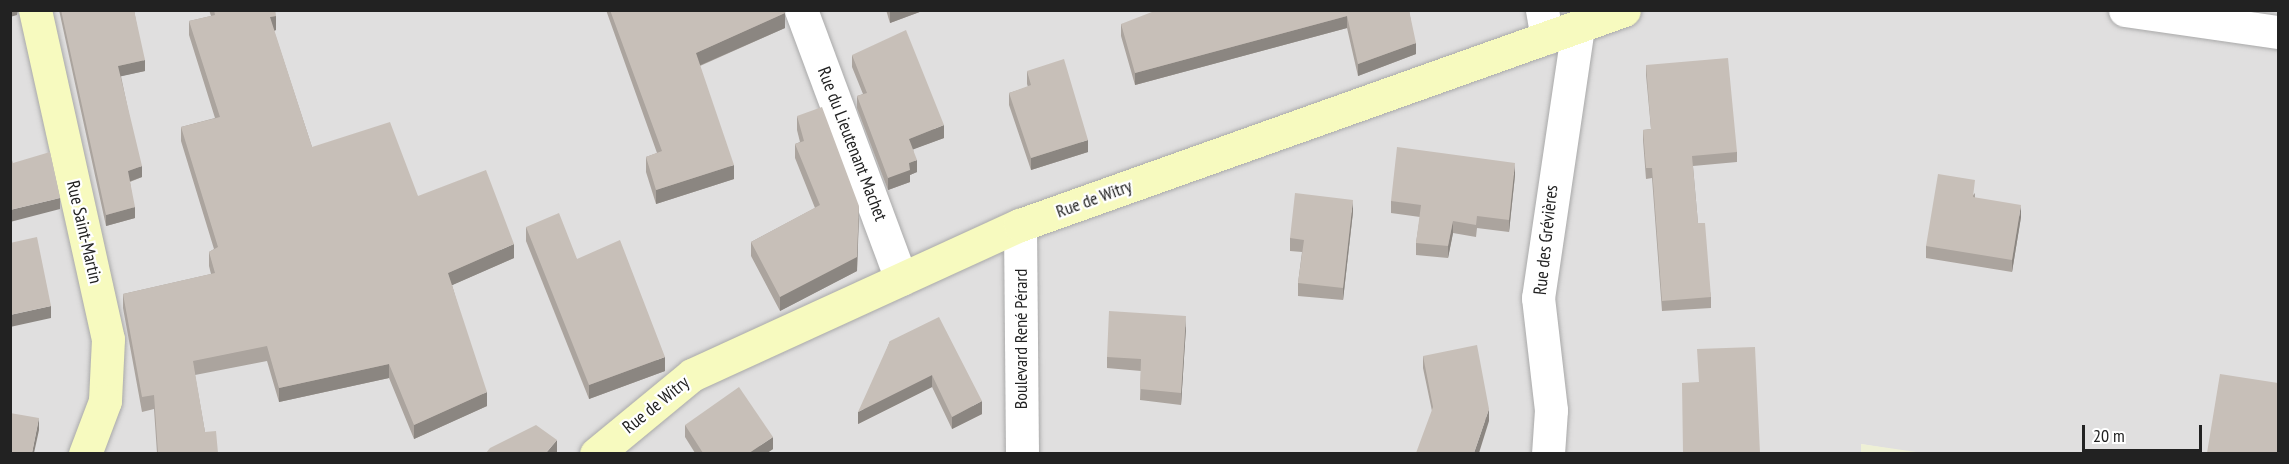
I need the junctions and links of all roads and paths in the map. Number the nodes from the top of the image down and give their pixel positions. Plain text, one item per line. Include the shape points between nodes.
1 (34, 10) edge
2 (801, 10) edge
3 (1624, 10) edge
4 (2125, 10) edge
5 (1544, 24) edge
6 (1578, 27) junction
7 (2278, 32) edge
8 (1020, 225) junction
9 (901, 279) junction
10 (86, 453) edge
11 (596, 453) edge
12 (1022, 453) edge
13 (1548, 453) edge

1 - 10 street, Rue Saint-Martin via 108,339 105,401
2 - 9 street, Rue du Lieutenant Machet
3 - 6 street, Rue de Witry
4 - 7 street
5 - 6 street, Rue de Witry
5 - 8 street, Rue de Witry
6 - 13 street, Rue des Grévières via 1538,298 1551,410
8 - 9 street, Rue de Witry
8 - 12 street, Boulevard René Pérard
9 - 11 street, Rue de Witry via 692,375

